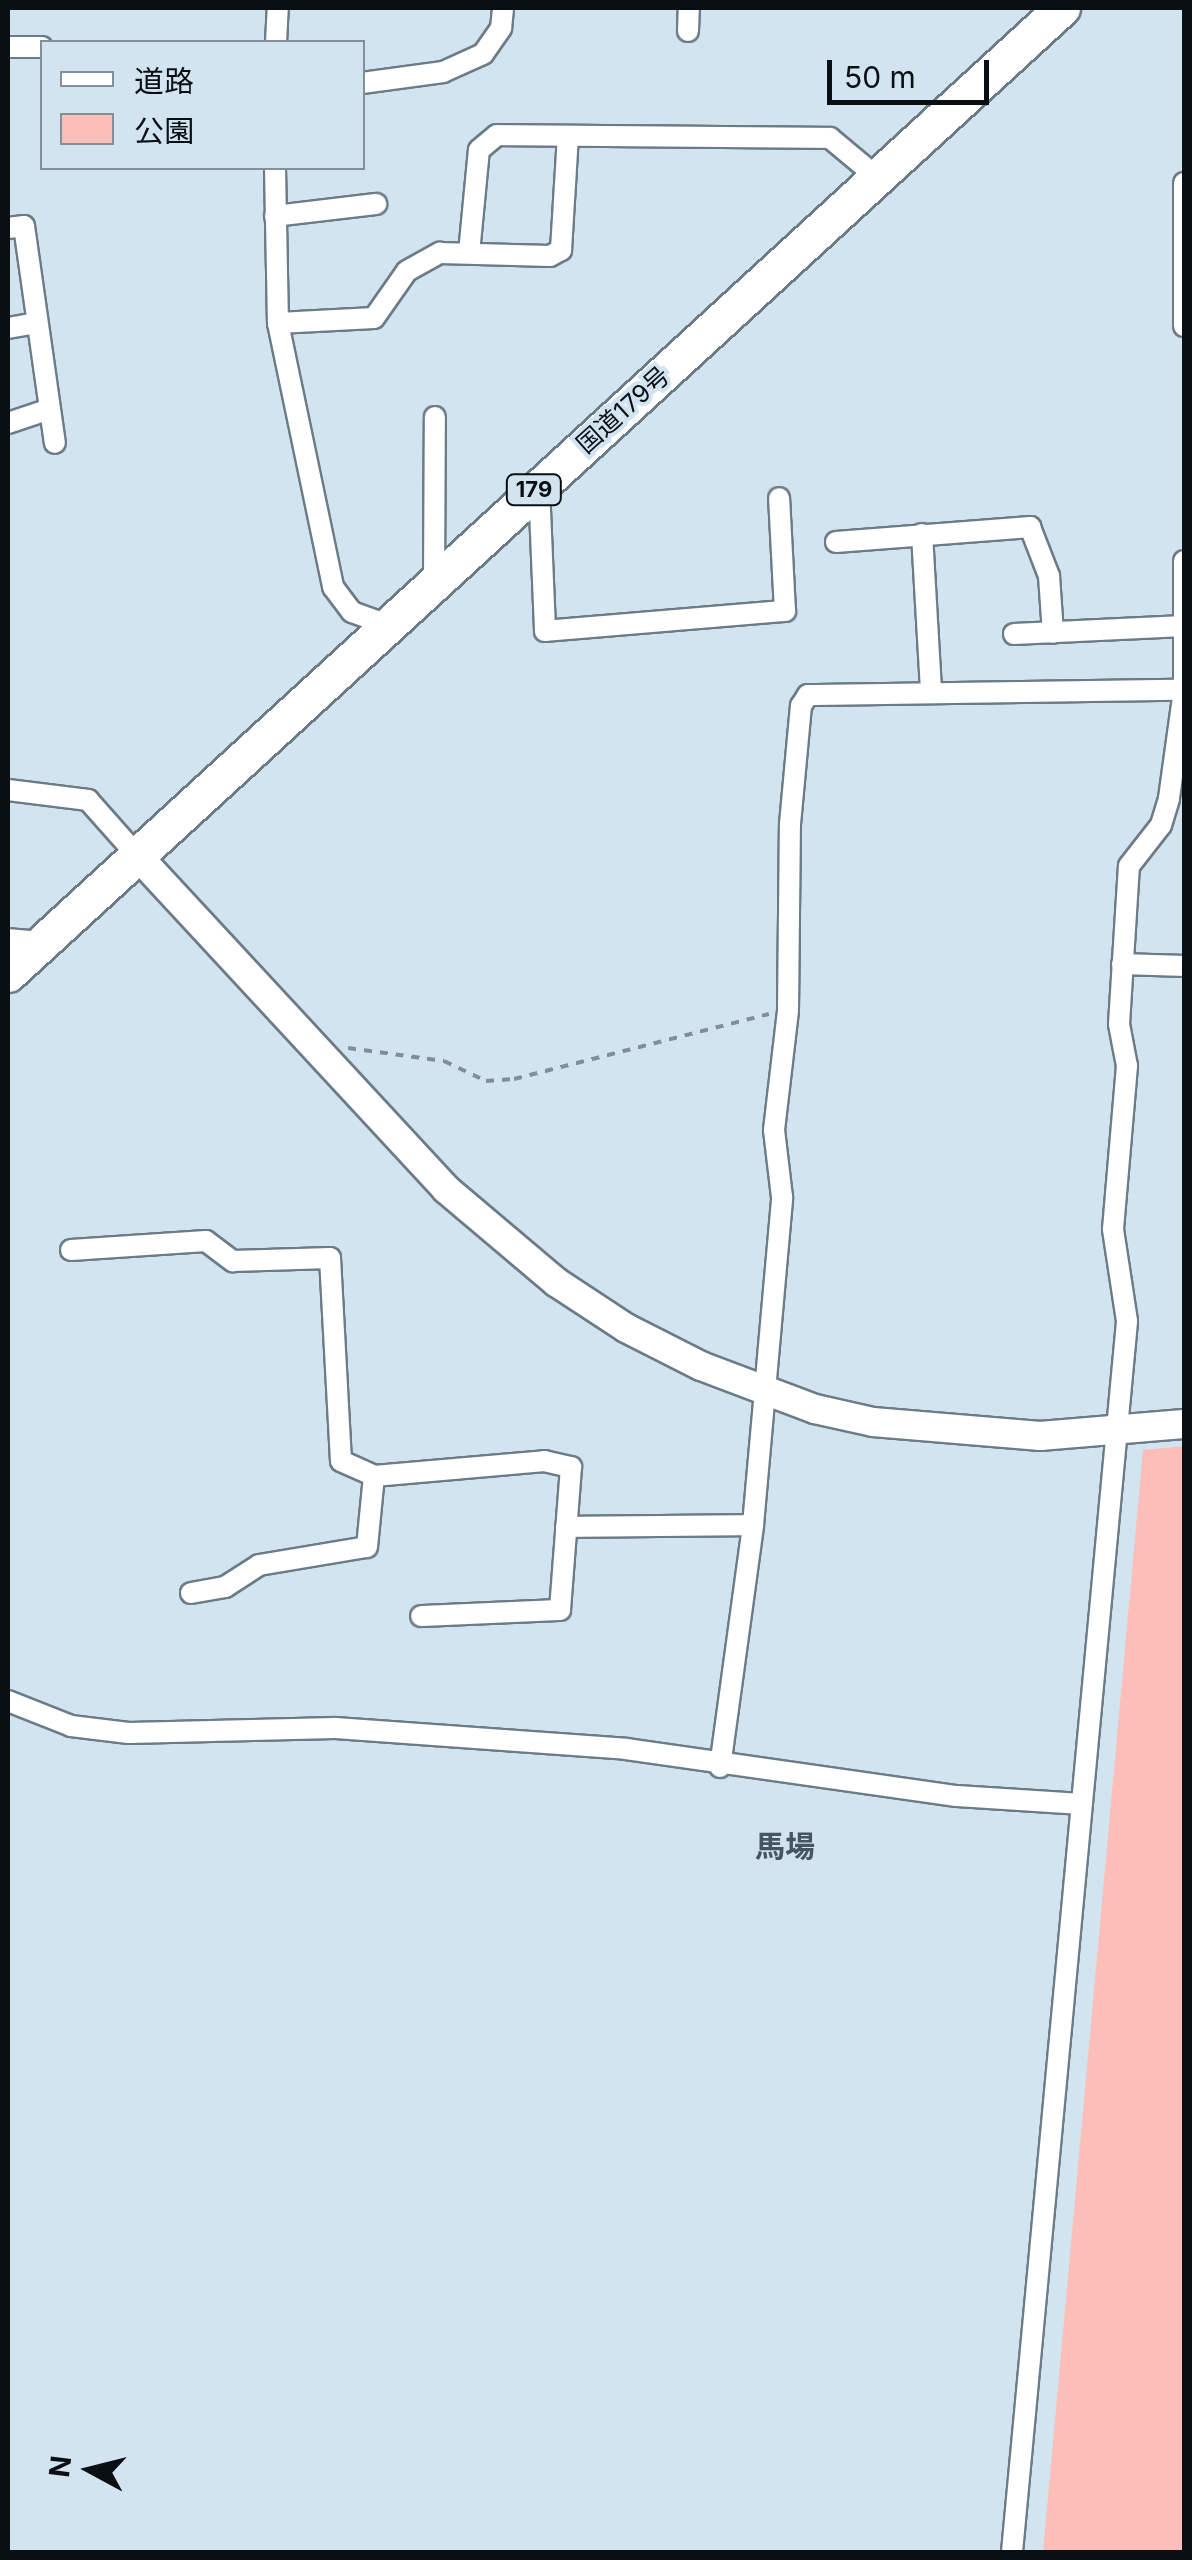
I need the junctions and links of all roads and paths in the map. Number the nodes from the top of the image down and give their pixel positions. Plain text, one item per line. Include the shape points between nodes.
1 (278, 8) edge
2 (503, 8) edge
3 (688, 8) edge
4 (1062, 8) edge
5 (688, 31) dead end
6 (276, 40) edge
7 (8, 47) edge
8 (40, 47) edge
9 (365, 83) edge
10 (568, 136) junction
11 (275, 170) edge
12 (878, 178) junction
13 (1184, 183) edge
14 (376, 204) dead end
15 (276, 216) junction
16 (8, 228) edge
17 (469, 252) junction
18 (36, 323) junction
19 (278, 323) junction
20 (1184, 326) edge
21 (8, 328) edge
22 (47, 410) junction
23 (435, 417) dead end
24 (8, 423) edge
25 (55, 443) dead end
26 (539, 486) junction
27 (779, 498) dead end
28 (922, 534) junction
29 (836, 542) dead end
30 (1184, 562) edge
31 (434, 583) junction
32 (388, 624) junction
33 (1184, 626) edge
34 (1054, 633) junction
35 (1014, 634) dead end
36 (1184, 690) edge
37 (931, 692) junction
38 (8, 790) edge
39 (134, 852) junction
40 (24, 941) edge
41 (1122, 964) junction
42 (1184, 966) edge
43 (8, 974) edge
44 (788, 1010) junction
45 (325, 1059) junction
46 (71, 1250) dead end
47 (761, 1388) junction
48 (1184, 1424) edge
49 (1115, 1431) junction
50 (374, 1476) junction
51 (753, 1525) junction
52 (566, 1528) junction
53 (191, 1593) dead end
54 (421, 1616) dead end
55 (8, 1701) edge
56 (720, 1767) junction
57 (1082, 1804) junction
58 (1012, 2552) edge

1 - 6 street
2 - 9 street via 500,28 483,54 443,72
3 - 5 street
4 - 12 highway, 国道179号 / 179
7 - 8 street
10 - 12 street via 830,138
10 - 17 street via 484,140
10 - 17 street via 560,250 550,256
11 - 15 street
12 - 26 highway, 国道179号 / 179
13 - 20 street
14 - 15 street
15 - 19 street
16 - 18 street via 24,226
17 - 19 street via 416,264 374,318
18 - 21 street
18 - 22 street
19 - 32 street via 333,586 352,612
22 - 24 street
22 - 25 street
23 - 31 street
26 - 27 street via 545,631 785,610
26 - 31 highway, 国道179号 / 179
28 - 29 street
28 - 34 street via 1030,526 1048,576
28 - 37 street
30 - 33 street
31 - 32 highway, 国道179号 / 179
32 - 39 highway, 国道179号 / 179
33 - 34 street
33 - 36 street
34 - 35 street
36 - 37 street
36 - 41 street via 1160,825 1129,866
37 - 44 street via 808,696 801,706 788,860
38 - 39 street via 88,800
39 - 40 highway, 国道179号 / 179
39 - 45 street
40 - 43 highway, 国道179号 / 179
41 - 42 street
41 - 49 street via 1119,1024 1127,1066 1114,1229 1127,1321
44 - 45 path via 514,1079 486,1081 444,1061 348,1048
44 - 47 street via 774,1130 782,1197
45 - 47 street via 446,1188 556,1282 626,1328
46 - 50 street via 206,1241 234,1261 330,1258 341,1461
47 - 49 street via 814,1408 958,1434
47 - 51 street
48 - 49 street
49 - 57 street
50 - 52 street via 544,1461 571,1467
50 - 53 street via 367,1547 259,1565 224,1587
51 - 52 street
51 - 56 street
52 - 54 street via 560,1610
55 - 56 street via 71,1726 129,1733 335,1728 626,1749
56 - 57 street
57 - 58 street

